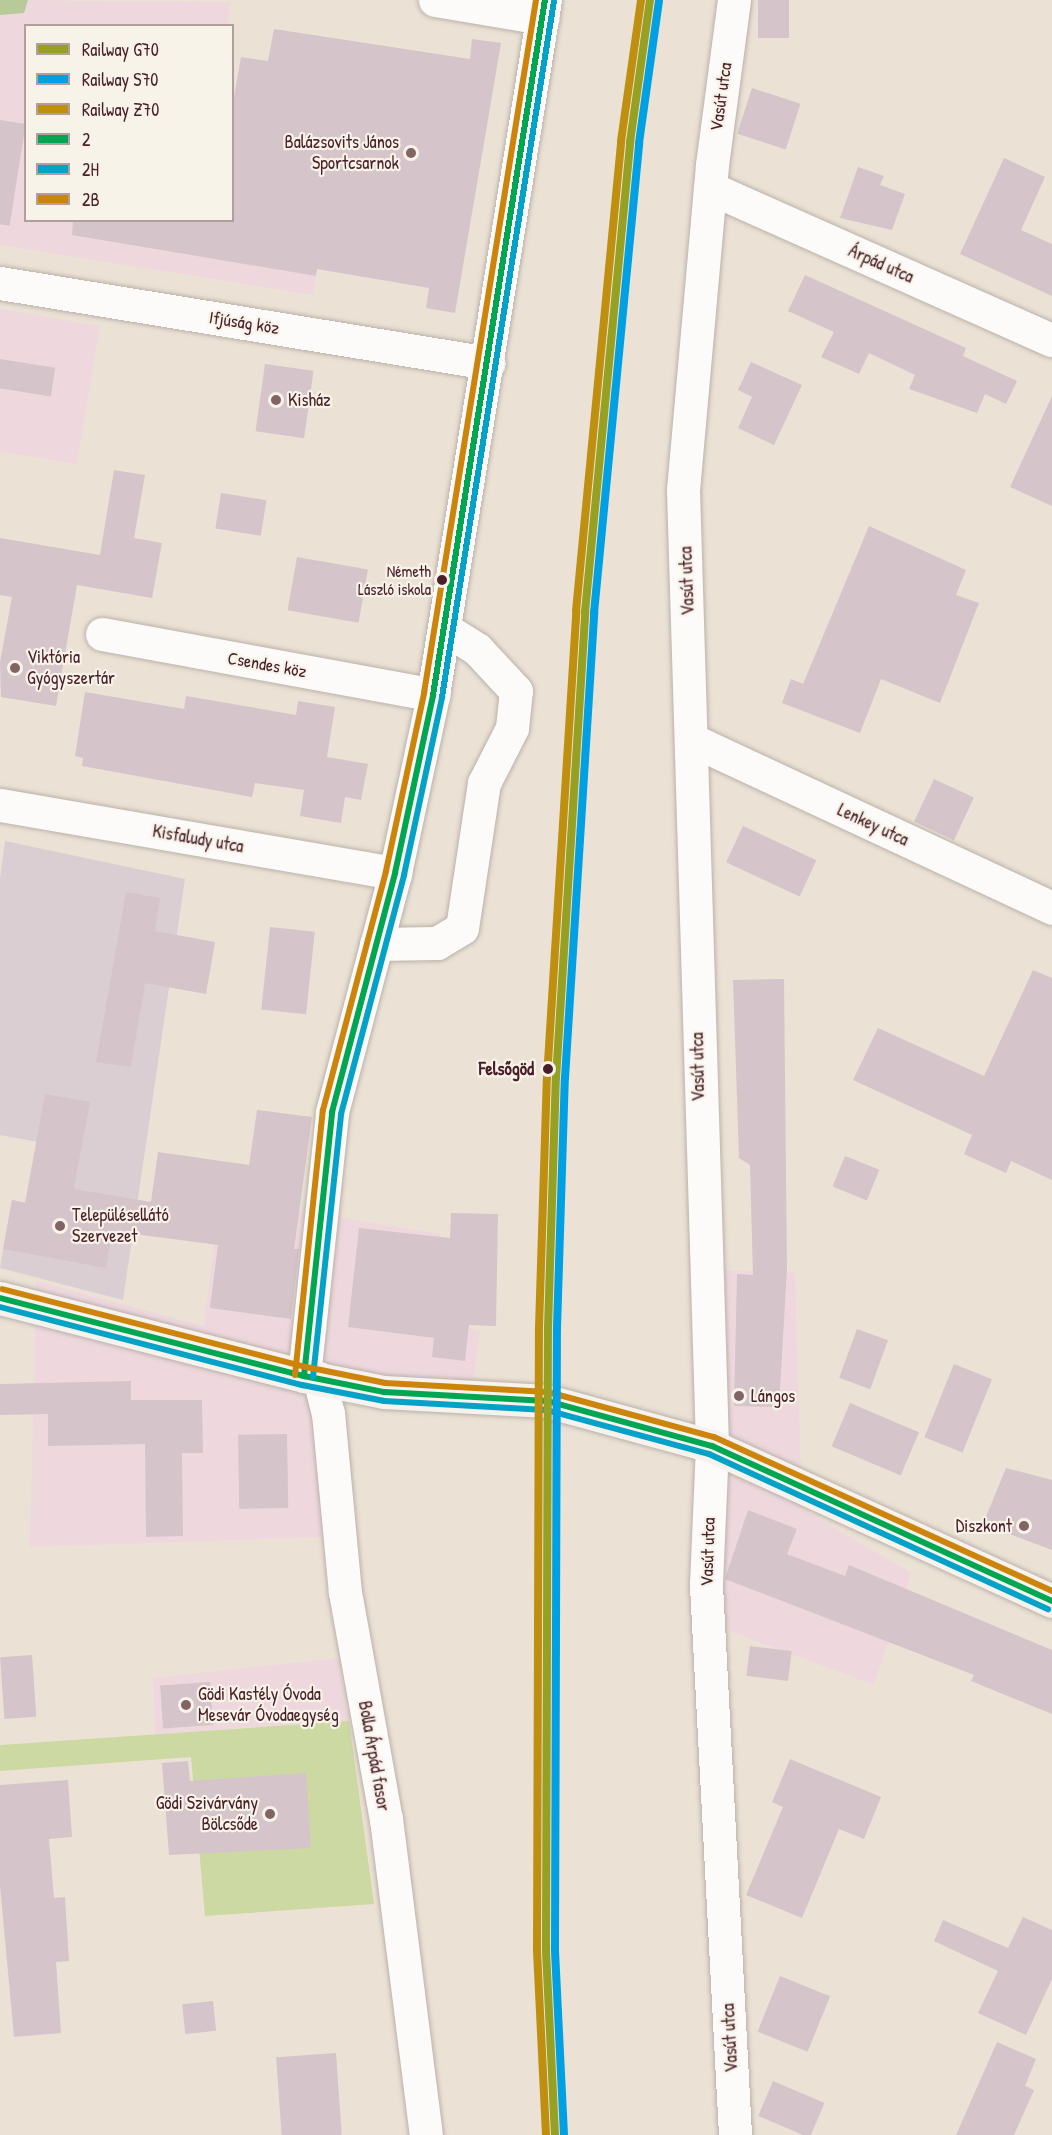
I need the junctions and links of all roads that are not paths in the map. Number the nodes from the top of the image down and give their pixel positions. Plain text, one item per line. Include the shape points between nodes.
1 (435, 0) edge
2 (734, 0) edge
3 (543, 9) edge
4 (710, 188) junction
5 (0, 283) edge
6 (1052, 340) edge
7 (488, 363) junction
8 (445, 629) junction
9 (102, 634) dead end
10 (433, 695) junction
11 (694, 741) junction
12 (0, 805) edge
13 (395, 873) junction
14 (1052, 908) edge
15 (376, 944) junction
16 (0, 1298) edge
17 (311, 1377) junction
18 (712, 1446) junction
19 (1052, 1601) edge
20 (426, 2135) edge
21 (735, 2135) edge

1 - 3 street
2 - 4 street, Vasút utca
3 - 7 street
4 - 6 street, Árpád utca
4 - 11 street, Vasút utca via 683,490
5 - 7 street, Ifjúság köz
7 - 8 street
8 - 10 street
8 - 15 street via 477,649 516,692 512,728 484,783 462,928 437,943
9 - 10 street, Csendes köz
10 - 13 street
11 - 14 street, Lenkey utca
11 - 18 street, Vasút utca via 697,1066
12 - 13 street, Kisfaludy utca
13 - 15 street
15 - 17 street via 332,1112
16 - 17 street
17 - 18 street via 384,1392 564,1405
17 - 20 street, Bolla Árpád fasor via 328,1413 345,1592 386,1819
18 - 19 street
18 - 21 street, Vasút utca via 706,1585

